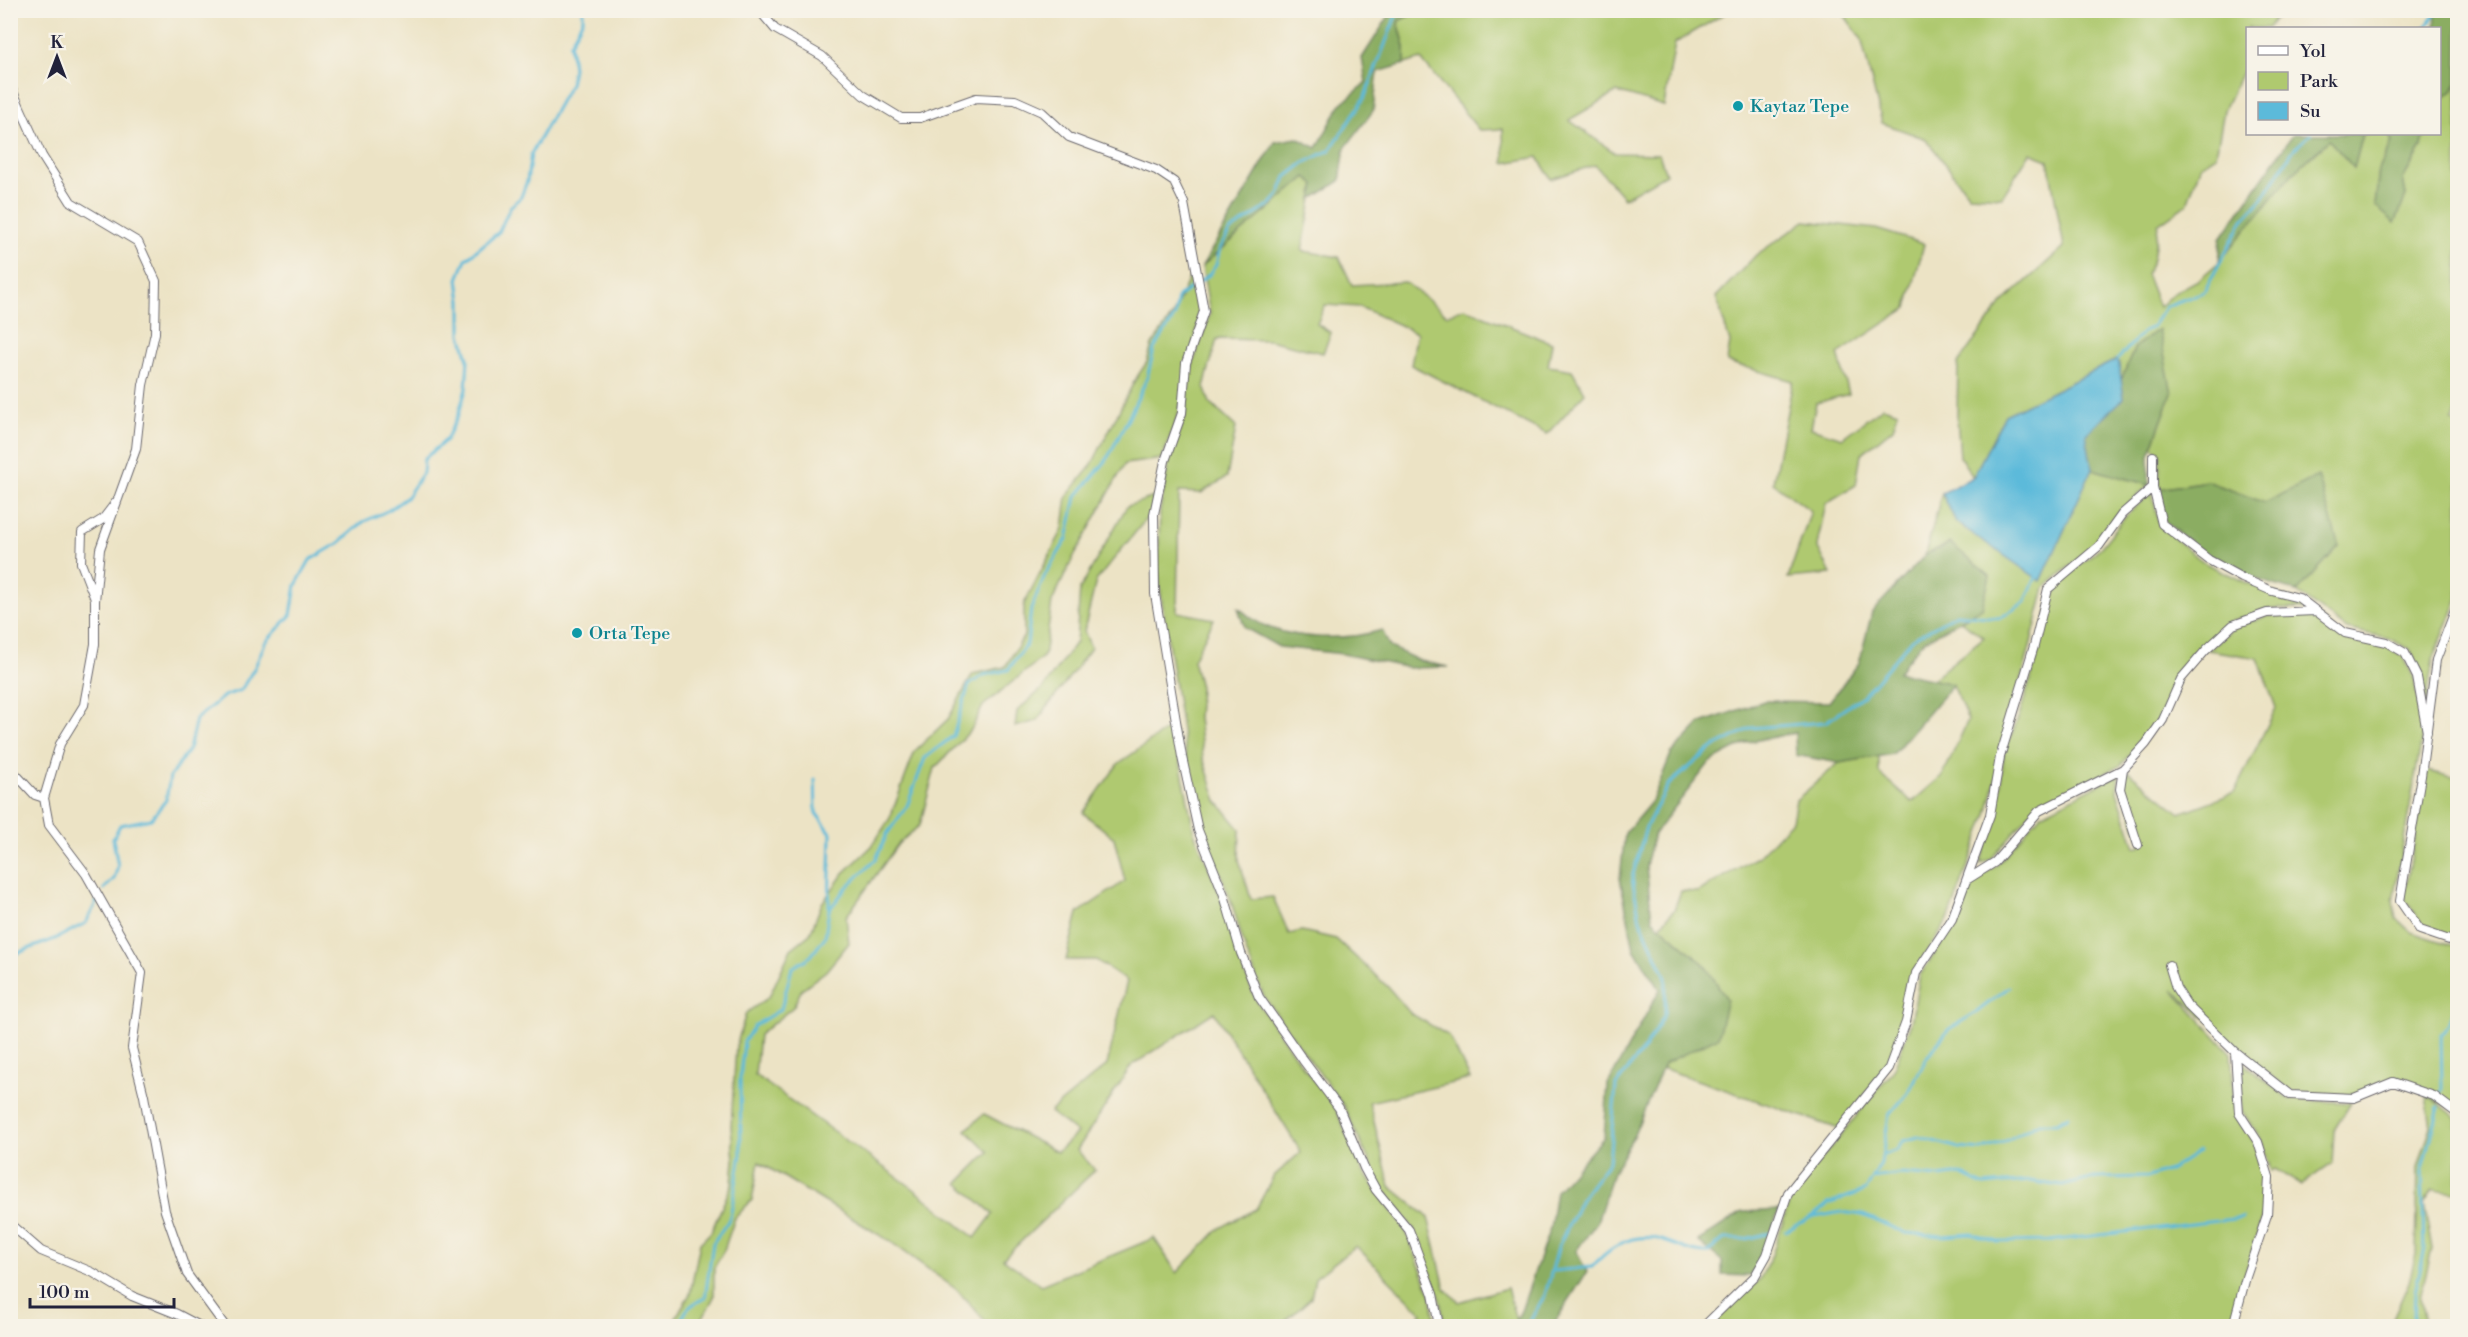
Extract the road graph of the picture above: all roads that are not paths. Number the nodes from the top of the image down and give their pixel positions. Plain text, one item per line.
1 (759, 10) edge
2 (10, 85) edge
3 (2153, 456) dead end
4 (2153, 487) junction
5 (121, 495) junction
6 (95, 601) junction
7 (2457, 603) edge
8 (2316, 611) junction
9 (2427, 732) junction
10 (10, 768) edge
11 (2122, 769) junction
12 (44, 798) junction
13 (2138, 844) dead end
14 (1968, 879) junction
15 (2457, 943) edge
16 (2169, 965) dead end
17 (2235, 1052) junction
18 (2457, 1114) edge
19 (10, 1224) edge
20 (200, 1326) edge
21 (225, 1326) edge
22 (1439, 1326) edge
23 (1704, 1326) edge
24 (2233, 1326) edge

1 - 22 street
2 - 5 street
3 - 4 street
4 - 8 street
4 - 14 street
5 - 6 street
5 - 6 street
6 - 12 street
7 - 9 street
8 - 9 street
8 - 11 street
9 - 15 street
10 - 12 street
11 - 13 street
11 - 14 street
12 - 21 street
14 - 23 street
16 - 17 street
17 - 18 street
17 - 24 street
19 - 20 street

